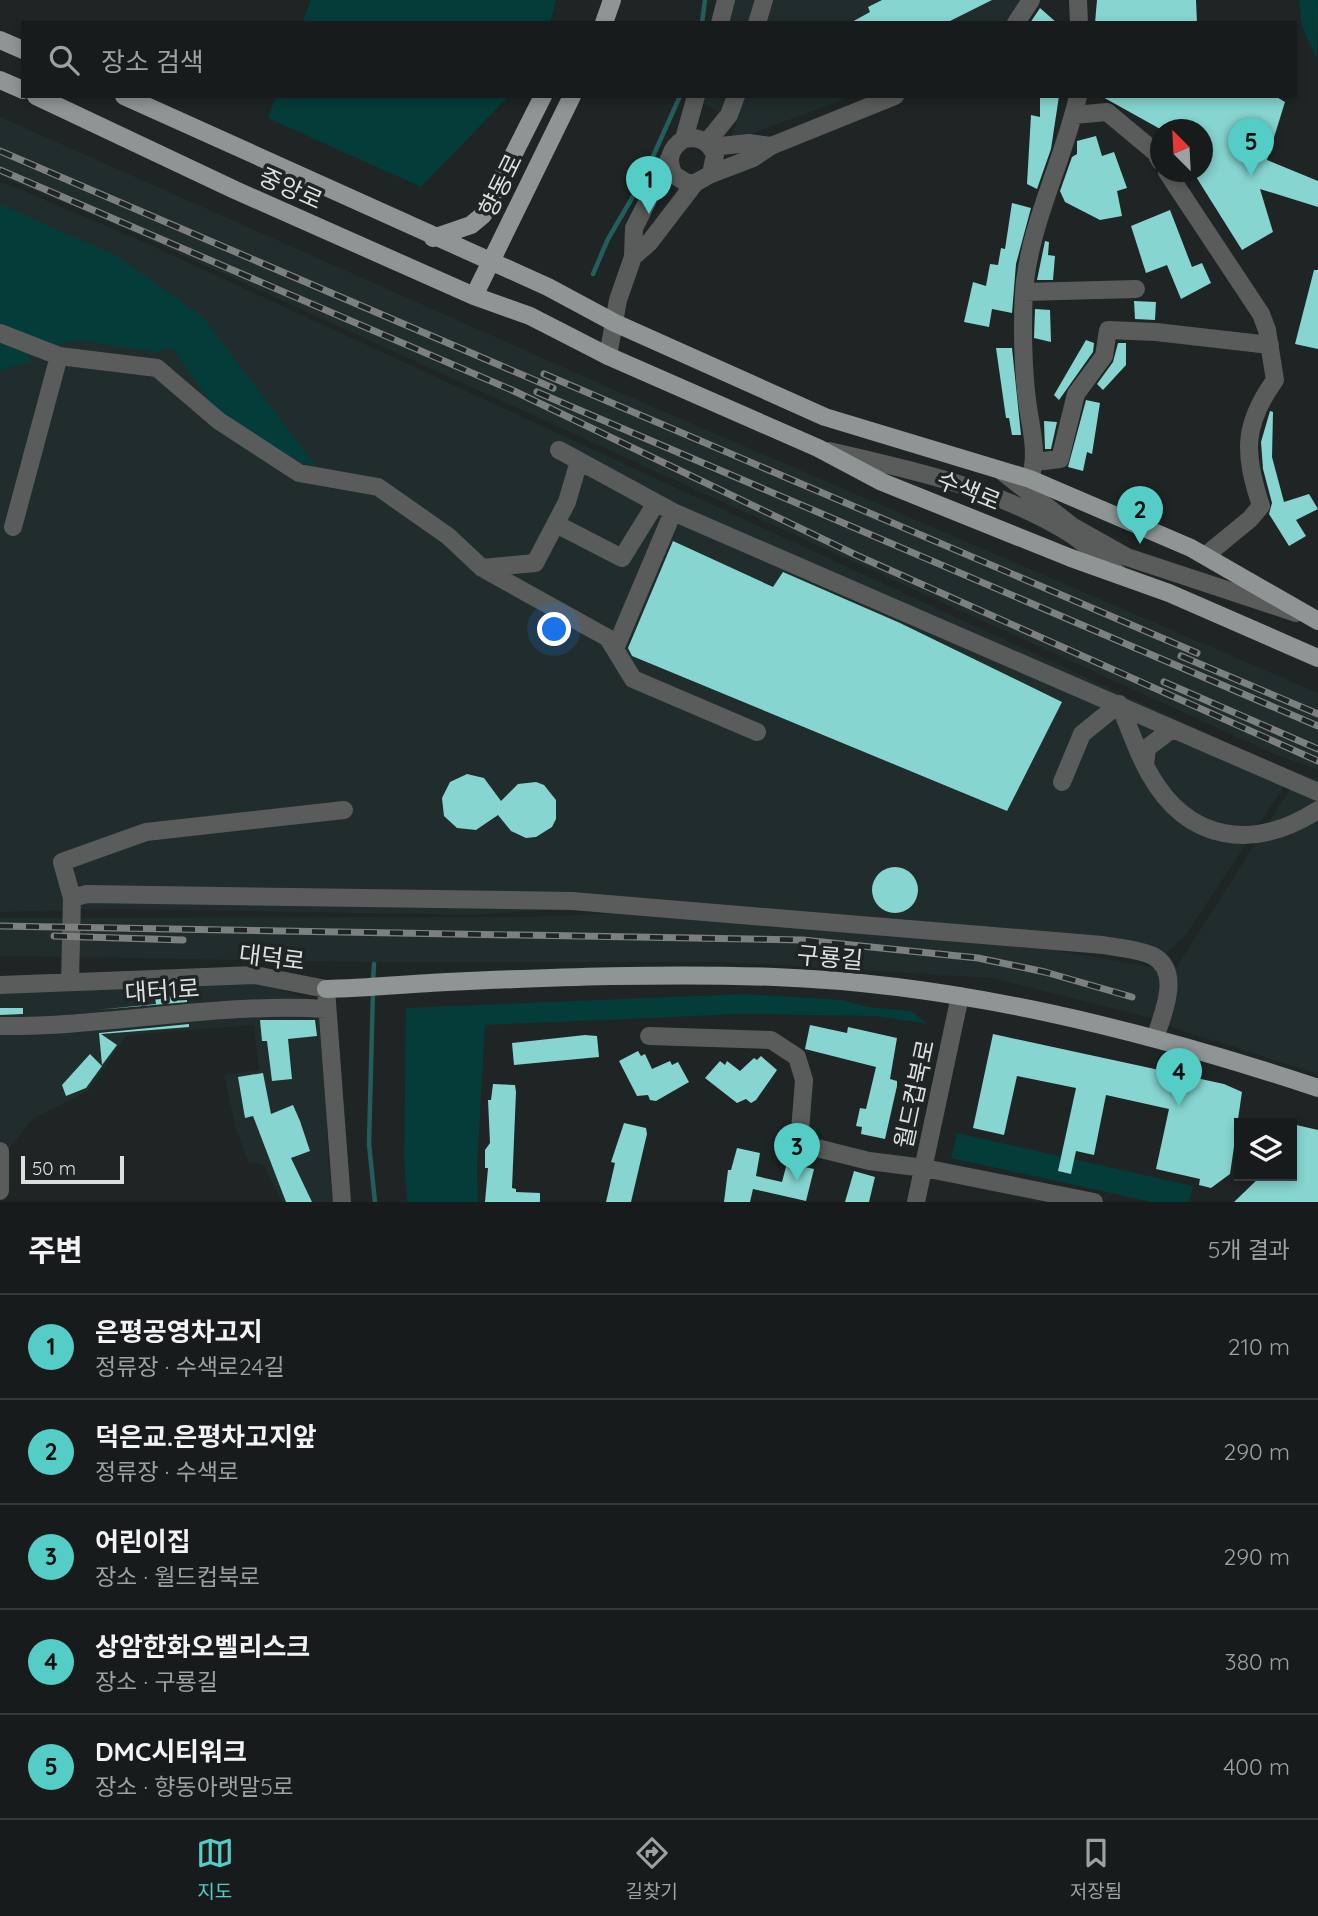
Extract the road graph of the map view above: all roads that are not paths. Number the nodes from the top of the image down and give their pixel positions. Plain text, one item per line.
1 (612, 0) edge
2 (726, 0) edge
3 (764, 0) edge
4 (1031, 0) edge
5 (1078, 0) edge
6 (605, 21) edge
7 (721, 21) edge
8 (758, 21) edge
9 (1017, 21) edge
10 (1079, 21) edge
11 (0, 40) edge
12 (21, 49) edge
13 (0, 79) edge
14 (21, 89) edge
15 (40, 98) edge
16 (128, 98) edge
17 (542, 98) edge
18 (571, 98) edge
19 (695, 98) edge
20 (735, 98) edge
21 (890, 98) edge
22 (1078, 98) edge
23 (1074, 115) junction
24 (684, 139) junction
25 (709, 145) junction
26 (771, 146) junction
27 (1150, 148) edge
28 (669, 159) junction
29 (711, 174) junction
30 (1173, 182) edge
31 (695, 183) junction
32 (433, 237) junction
33 (632, 257) junction
34 (489, 263) junction
35 (1136, 289) dead end
36 (1024, 292) junction
37 (474, 296) junction
38 (615, 323) junction
39 (0, 333) edge
40 (1270, 345) junction
41 (59, 356) junction
42 (608, 356) junction
43 (818, 448) junction
44 (559, 450) dead end
45 (579, 461) junction
46 (996, 467) junction
47 (1033, 471) junction
48 (656, 503) junction
49 (673, 512) junction
50 (555, 524) junction
51 (13, 527) dead end
52 (1205, 556) junction
53 (482, 568) junction
54 (1122, 576) junction
55 (1317, 620) edge
56 (615, 649) junction
57 (1318, 658) edge
58 (1119, 704) junction
59 (1175, 730) junction
60 (757, 732) dead end
61 (1147, 769) junction
62 (1062, 782) dead end
63 (1318, 792) edge
64 (344, 810) dead end
65 (1318, 810) edge
66 (72, 898) junction
67 (69, 982) junction
68 (0, 985) edge
69 (331, 989) junction
70 (960, 996) junction
71 (327, 1009) junction
72 (0, 1026) edge
73 (649, 1036) dead end
74 (1155, 1038) junction
75 (1318, 1088) edge
76 (0, 1151) edge
77 (923, 1168) junction
78 (0, 1191) edge
79 (342, 1202) edge
80 (916, 1202) edge
81 (1094, 1202) edge

1 - 6 main road
2 - 7 street
3 - 8 street
4 - 9 street
5 - 10 street
11 - 12 main road
13 - 14 main road
15 - 37 main road, 중앙로
16 - 32 main road, 중앙로
17 - 32 main road
18 - 34 main road, 향동로
19 - 24 street
20 - 25 street
21 - 26 street
22 - 23 street
23 - 27 street
23 - 36 street
24 - 25 street
24 - 28 street
25 - 26 street
25 - 29 street
26 - 29 street
28 - 31 street
28 - 33 street
29 - 31 street
30 - 40 street
31 - 33 street
32 - 34 main road, 중앙로
33 - 38 street
34 - 37 main road, 향동로
34 - 38 main road, 중앙로
35 - 36 street
36 - 47 street
37 - 42 main road, 중앙로
38 - 42 street
38 - 46 main road, 수색로
39 - 41 street
40 - 47 street
40 - 52 street
41 - 51 street
41 - 53 street
42 - 43 main road, 수색로
43 - 54 main road, 수색로
43 - 54 street
44 - 45 street
45 - 48 street
45 - 50 street
46 - 47 main road, 수색로
46 - 55 street
47 - 52 main road, 수색로
48 - 49 street
48 - 50 street
49 - 56 street
49 - 58 street
50 - 53 street
52 - 55 main road, 수색로
53 - 56 street
54 - 57 main road, 수색로
56 - 60 street
58 - 59 street
58 - 61 street
58 - 62 street
59 - 61 street
59 - 63 street
61 - 65 street
64 - 66 street
66 - 67 street
66 - 74 street
67 - 68 street, 대덕로
67 - 69 street, 대덕로
69 - 70 main road, 구룡길
69 - 71 street, 대덕로
70 - 74 main road, 구룡길
70 - 77 street, 월드컵북로
71 - 72 street, 대터1로
71 - 79 street, 대덕로
73 - 77 street
74 - 75 main road, 구룡길
76 - 78 street
77 - 80 street, 월드컵북로
77 - 81 street

